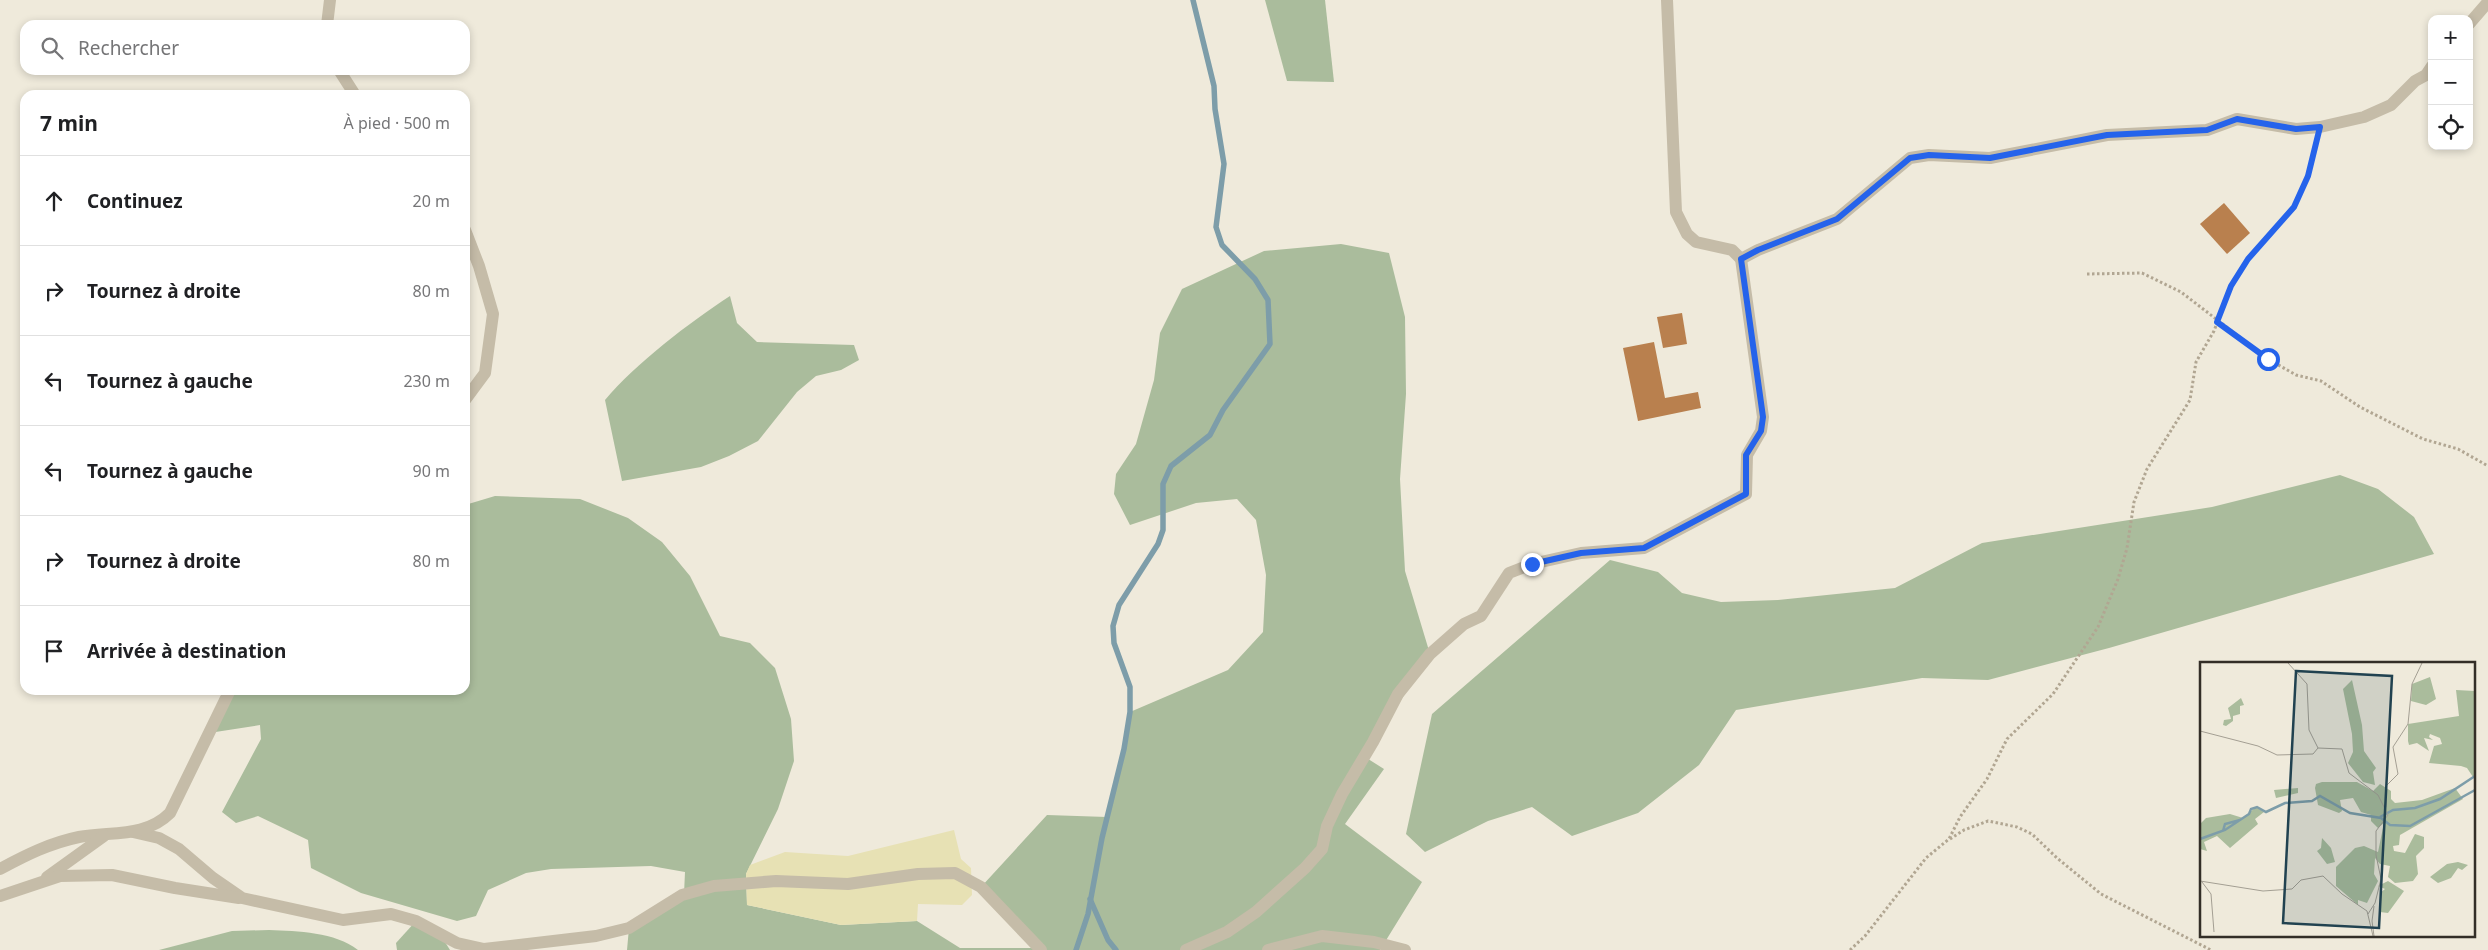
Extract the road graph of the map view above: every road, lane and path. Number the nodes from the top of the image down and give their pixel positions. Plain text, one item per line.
1 (330, 0) edge
2 (1667, 0) edge
3 (2488, 2) edge
4 (2473, 19) edge
5 (328, 20) edge
6 (2428, 72) edge
7 (342, 75) edge
8 (352, 90) edge
9 (2320, 127) junction
10 (470, 243) edge
11 (1741, 259) junction
12 (2087, 274) dead end
13 (2217, 322) junction
14 (470, 393) edge
15 (2488, 466) edge
16 (228, 695) edge
17 (133, 832) junction
18 (106, 834) junction
19 (1949, 839) junction
20 (0, 869) edge
21 (37, 884) junction
22 (0, 896) edge
23 (242, 898) junction
24 (1041, 950) edge
25 (1186, 950) edge
26 (1268, 950) edge
27 (1405, 950) edge
28 (1850, 950) edge
29 (2211, 950) edge

1 - 5 street
2 - 11 street
3 - 4 street
6 - 9 street
7 - 8 street
9 - 11 street
9 - 13 path
10 - 14 street
11 - 25 street
12 - 13 path
13 - 15 path
13 - 19 path
16 - 17 street
17 - 18 street
17 - 23 street
18 - 20 street
18 - 21 street
19 - 28 path
19 - 29 path
21 - 22 street
21 - 23 street
23 - 24 street
26 - 27 street

